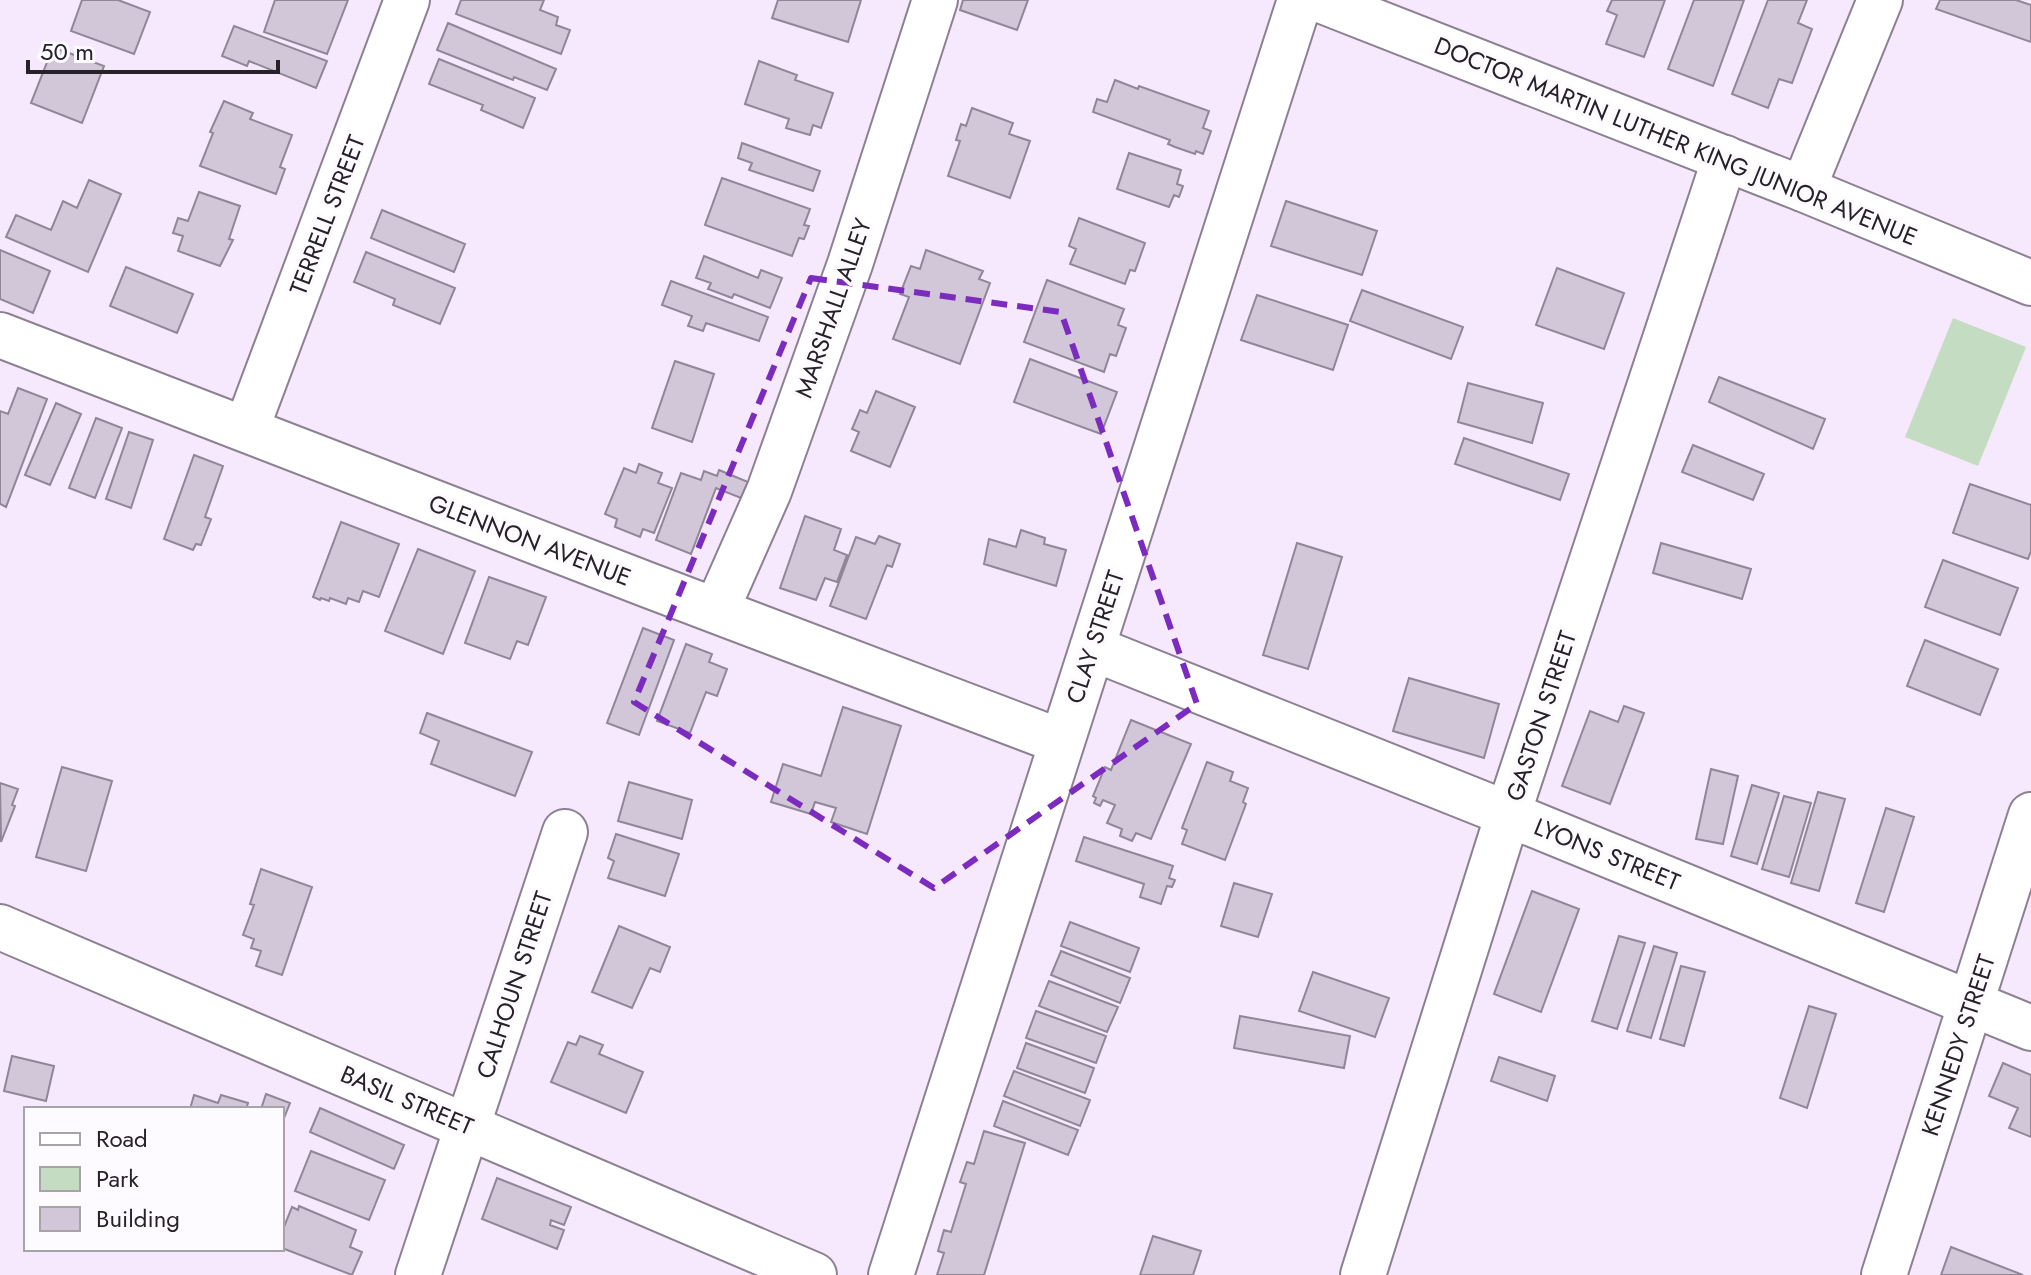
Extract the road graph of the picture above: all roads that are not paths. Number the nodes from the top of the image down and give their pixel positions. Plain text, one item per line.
1 (407, 0) edge
2 (935, 0) edge
3 (1300, 0) edge
4 (1320, 0) edge
5 (1880, 0) edge
6 (1725, 158) junction
7 (1803, 189) junction
8 (2031, 283) edge
9 (0, 335) edge
10 (246, 430) junction
11 (716, 611) junction
12 (1092, 648) junction
13 (1062, 742) junction
14 (1508, 814) junction
15 (2030, 823) edge
16 (565, 832) dead end
17 (0, 927) edge
18 (1972, 1004) junction
19 (2031, 1028) edge
20 (468, 1126) junction
21 (418, 1275) edge
22 (814, 1275) edge
23 (891, 1275) edge
24 (1363, 1275) edge
25 (1884, 1275) edge

1 - 10 street, TERRELL STREET
2 - 11 street, MARSHALL ALLEY
3 - 12 street, CLAY STREET
4 - 6 street, DOCTOR MARTIN LUTHER KING JUNIOR AVENUE
5 - 7 street
6 - 7 street, DOCTOR MARTIN LUTHER KING JUNIOR AVENUE
6 - 14 street, GASTON STREET
7 - 8 street, DOCTOR MARTIN LUTHER KING JUNIOR AVENUE
9 - 10 street, GLENNON AVENUE
10 - 11 street, GLENNON AVENUE
11 - 13 street, GLENNON AVENUE
12 - 13 street, CLAY STREET
12 - 14 street, LYONS STREET
13 - 23 street, CLAY STREET
14 - 18 street, LYONS STREET
14 - 24 street, GASTON STREET
15 - 18 street, KENNEDY STREET
16 - 20 street, CALHOUN STREET
17 - 20 street, BASIL STREET
18 - 19 street, LYONS STREET
18 - 25 street, KENNEDY STREET
20 - 21 street, CALHOUN STREET
20 - 22 street, BASIL STREET

